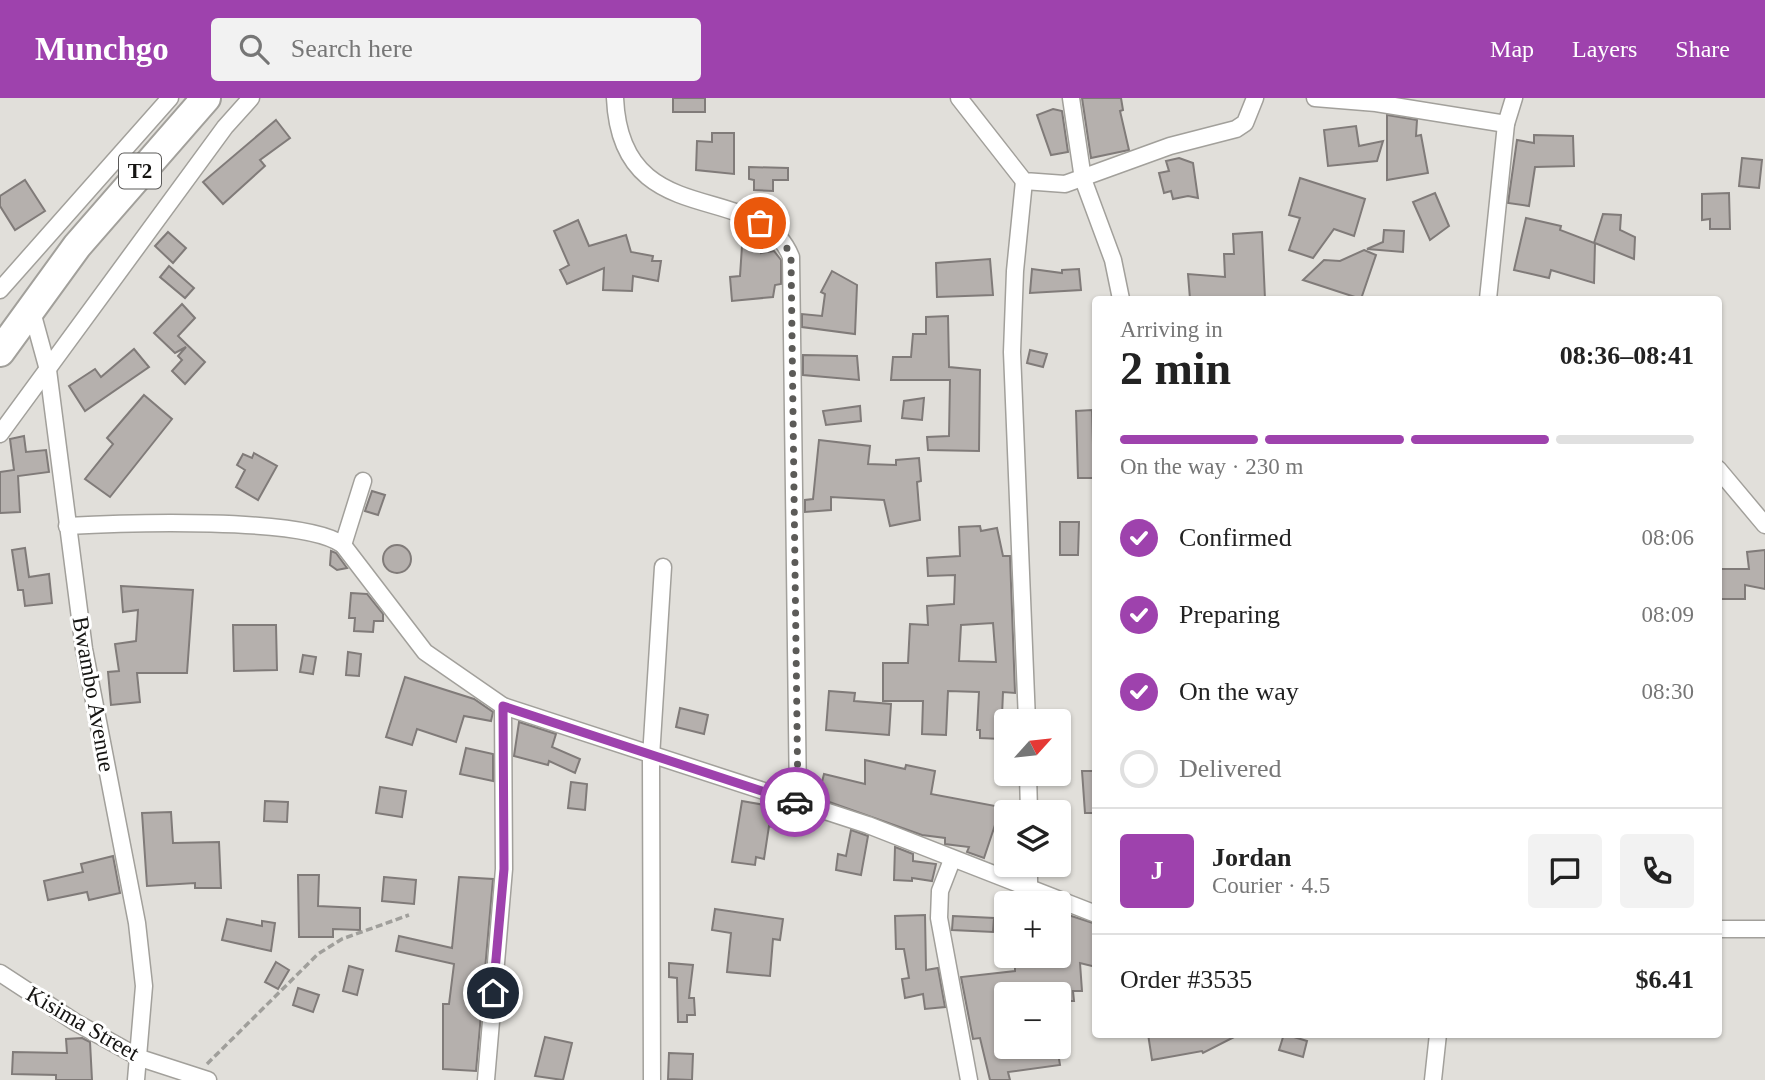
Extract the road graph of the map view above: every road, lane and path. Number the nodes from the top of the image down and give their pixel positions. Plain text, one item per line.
1 (170, 98) edge
2 (206, 98) edge
3 (251, 98) edge
4 (615, 98) edge
5 (959, 98) edge
6 (1071, 98) edge
7 (1255, 98) edge
8 (1315, 98) edge
9 (1514, 98) edge
10 (1377, 101) edge
11 (1506, 124) junction
12 (1083, 179) junction
13 (1024, 181) junction
14 (0, 290) edge
15 (1120, 296) edge
16 (1488, 296) edge
17 (31, 309) junction
18 (0, 352) edge
19 (48, 370) junction
20 (0, 434) edge
21 (1722, 474) edge
22 (363, 481) dead end
23 (1765, 525) edge
24 (68, 526) junction
25 (343, 545) junction
26 (663, 567) dead end
27 (503, 706) junction
28 (1027, 709) edge
29 (651, 757) junction
30 (798, 802) junction
31 (952, 860) junction
32 (1029, 877) edge
33 (1029, 887) junction
34 (1092, 912) edge
35 (409, 915) dead end
36 (1722, 929) edge
37 (1765, 929) edge
38 (0, 973) edge
39 (1438, 1038) edge
40 (140, 1058) junction
41 (202, 1078) edge
42 (136, 1080) edge
43 (486, 1080) edge
44 (652, 1080) edge
45 (969, 1080) edge
46 (1433, 1080) edge

1 - 14 street
2 - 17 highway, T2
3 - 19 street
4 - 30 street
5 - 13 street
6 - 12 street
7 - 12 street
8 - 10 street
9 - 11 street
10 - 11 street
11 - 16 street
12 - 13 street
12 - 15 street
13 - 28 street
17 - 18 highway, T2
17 - 19 street, Bwambo Avenue
19 - 20 street
19 - 24 street, Bwambo Avenue
21 - 23 street
22 - 25 street
24 - 25 street
24 - 40 street, Bwambo Avenue
25 - 27 street
26 - 29 street
27 - 29 street
27 - 43 street
29 - 30 street
29 - 44 street
30 - 31 street
31 - 33 street
31 - 45 street
32 - 33 street
33 - 34 street
35 - 41 path
36 - 37 street
38 - 40 street, Kisima Street
39 - 46 street
40 - 41 street, Kisima Street
40 - 42 street, Bwambo Avenue

